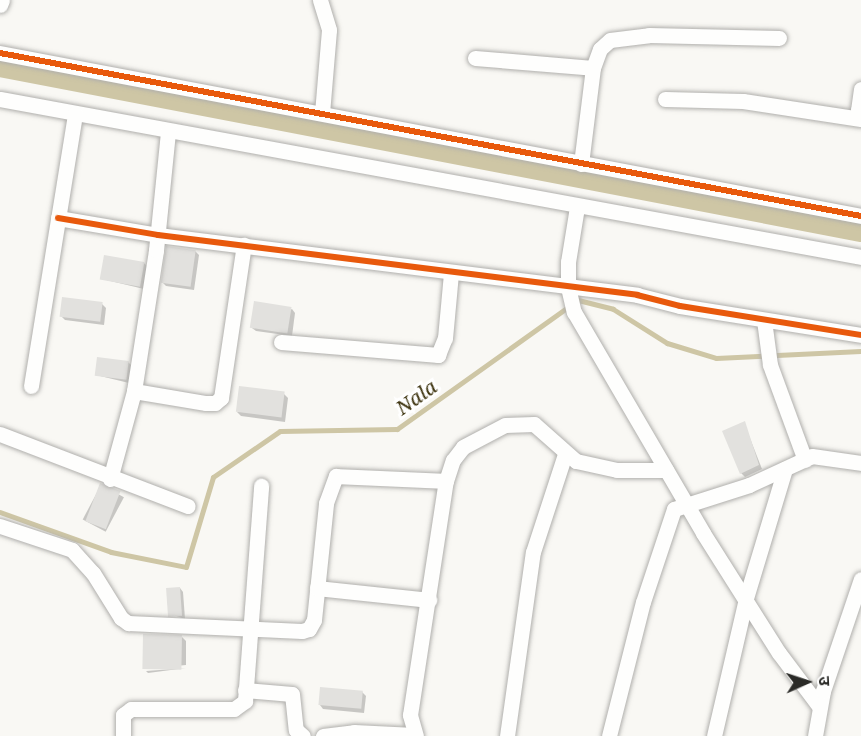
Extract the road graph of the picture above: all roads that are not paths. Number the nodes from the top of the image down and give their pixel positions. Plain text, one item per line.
1 (2, 0) edge
2 (320, 0) edge
3 (0, 5) edge
4 (779, 38) dead end
5 (0, 53) edge
6 (475, 58) dead end
7 (593, 68) junction
8 (861, 89) edge
9 (0, 99) edge
10 (665, 99) dead end
11 (322, 113) junction
12 (75, 114) junction
13 (861, 119) edge
14 (168, 132) junction
15 (581, 164) junction
16 (577, 207) junction
17 (861, 216) edge
18 (58, 218) junction
19 (158, 235) junction
20 (244, 245) junction
21 (861, 257) edge
22 (451, 273) junction
23 (568, 292) junction
24 (764, 320) junction
25 (861, 335) edge
26 (281, 342) dead end
27 (31, 386) dead end
28 (134, 391) junction
29 (0, 434) edge
30 (565, 454) junction
31 (805, 460) junction
32 (861, 463) edge
33 (785, 469) junction
34 (666, 470) junction
35 (110, 479) junction
36 (447, 482) junction
37 (261, 486) dead end
38 (687, 502) junction
39 (188, 506) dead end
40 (0, 526) edge
41 (861, 579) edge
42 (317, 588) junction
43 (747, 598) junction
44 (429, 600) junction
45 (250, 630) junction
46 (245, 690) junction
47 (819, 706) junction
48 (415, 735) edge
49 (123, 736) edge
50 (303, 736) edge
51 (323, 736) edge
52 (507, 736) edge
53 (609, 736) edge
54 (714, 736) edge
55 (815, 736) edge

1 - 3 street
2 - 11 street
4 - 7 street
5 - 11 street
6 - 7 street
7 - 15 street
8 - 13 street
9 - 12 street
10 - 13 street
11 - 15 street
12 - 14 street
12 - 18 street
14 - 16 street
14 - 19 street
15 - 17 street
16 - 21 street
16 - 23 street
18 - 19 street
18 - 27 street
19 - 20 street
19 - 28 street
20 - 22 street
20 - 28 street
22 - 23 street
22 - 26 street
23 - 24 street
23 - 34 street
24 - 25 street
24 - 31 street
28 - 35 street
29 - 35 street
30 - 34 street
30 - 36 street
30 - 52 street
31 - 32 street
31 - 33 street
33 - 38 street
33 - 43 street
34 - 38 street
35 - 39 street
36 - 42 street
36 - 44 street
37 - 45 street
38 - 43 street
38 - 53 street
40 - 45 street
41 - 47 street
42 - 44 street
42 - 45 street
43 - 47 street
43 - 54 street
44 - 48 street
45 - 46 street
46 - 49 street
46 - 50 street
47 - 55 street
48 - 51 street

